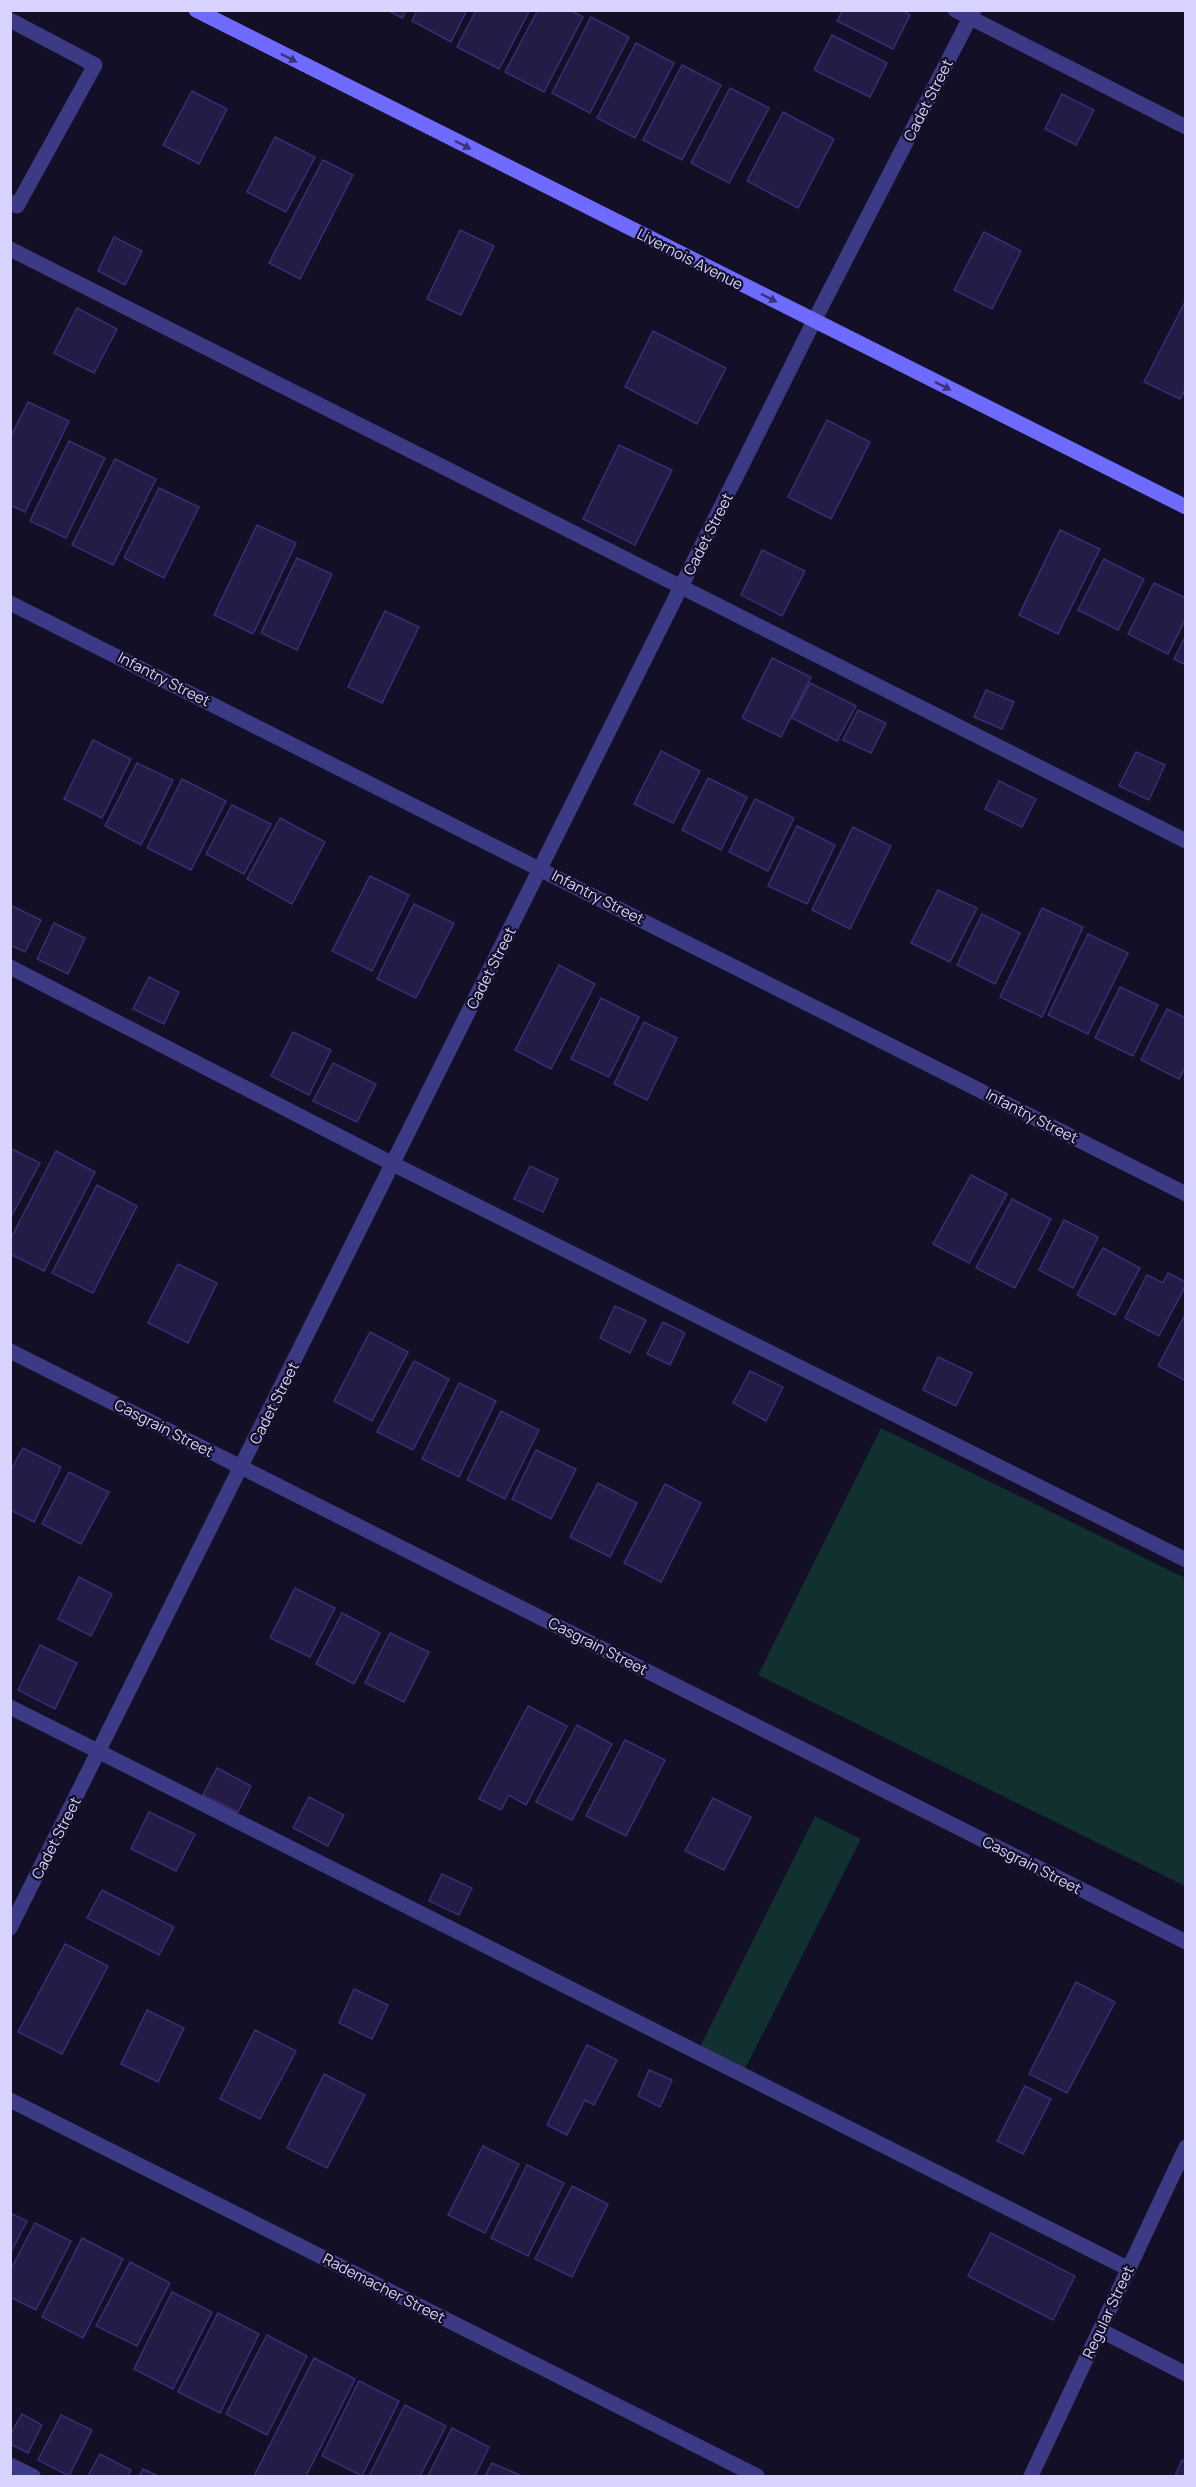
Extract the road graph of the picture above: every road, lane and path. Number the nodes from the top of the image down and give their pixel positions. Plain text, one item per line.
1 (196, 10) edge
2 (955, 10) edge
3 (973, 14) edge
4 (10, 20) edge
5 (1185, 127) edge
6 (10, 202) edge
7 (10, 249) edge
8 (814, 321) junction
9 (1185, 507) edge
10 (681, 588) junction
11 (10, 603) edge
12 (1185, 842) edge
13 (541, 869) junction
14 (10, 967) edge
15 (393, 1164) junction
16 (1185, 1194) edge
17 (10, 1351) edge
18 (242, 1467) junction
19 (1185, 1560) edge
20 (10, 1707) edge
21 (99, 1751) junction
22 (10, 1928) edge
23 (1185, 1942) edge
24 (10, 2100) edge
25 (1185, 2147) edge
26 (1129, 2269) junction
27 (1100, 2331) junction
28 (1185, 2374) edge
29 (10, 2465) edge
30 (33, 2476) edge
31 (757, 2476) edge
32 (1031, 2476) edge

1 -> 8 main road, Livernois Avenue
2 - 3 street
3 - 5 street
3 - 8 street, Cadet Street
4 - 6 street
7 - 10 street
8 -> 9 main road, Livernois Avenue
8 - 10 street, Cadet Street
10 - 12 street
10 - 13 street, Cadet Street
11 - 13 street, Infantry Street
13 - 15 street, Cadet Street
13 - 16 street, Infantry Street
14 - 15 street
15 - 18 street, Cadet Street
15 - 19 street
17 - 18 street, Casgrain Street
18 - 21 street, Cadet Street
18 - 23 street, Casgrain Street
20 - 21 street
21 - 22 street, Cadet Street
21 - 26 street
24 - 31 street, Rademacher Street
25 - 26 street, Regular Street
26 - 27 street, Regular Street
27 - 28 street
27 - 32 street, Regular Street
29 - 30 street

